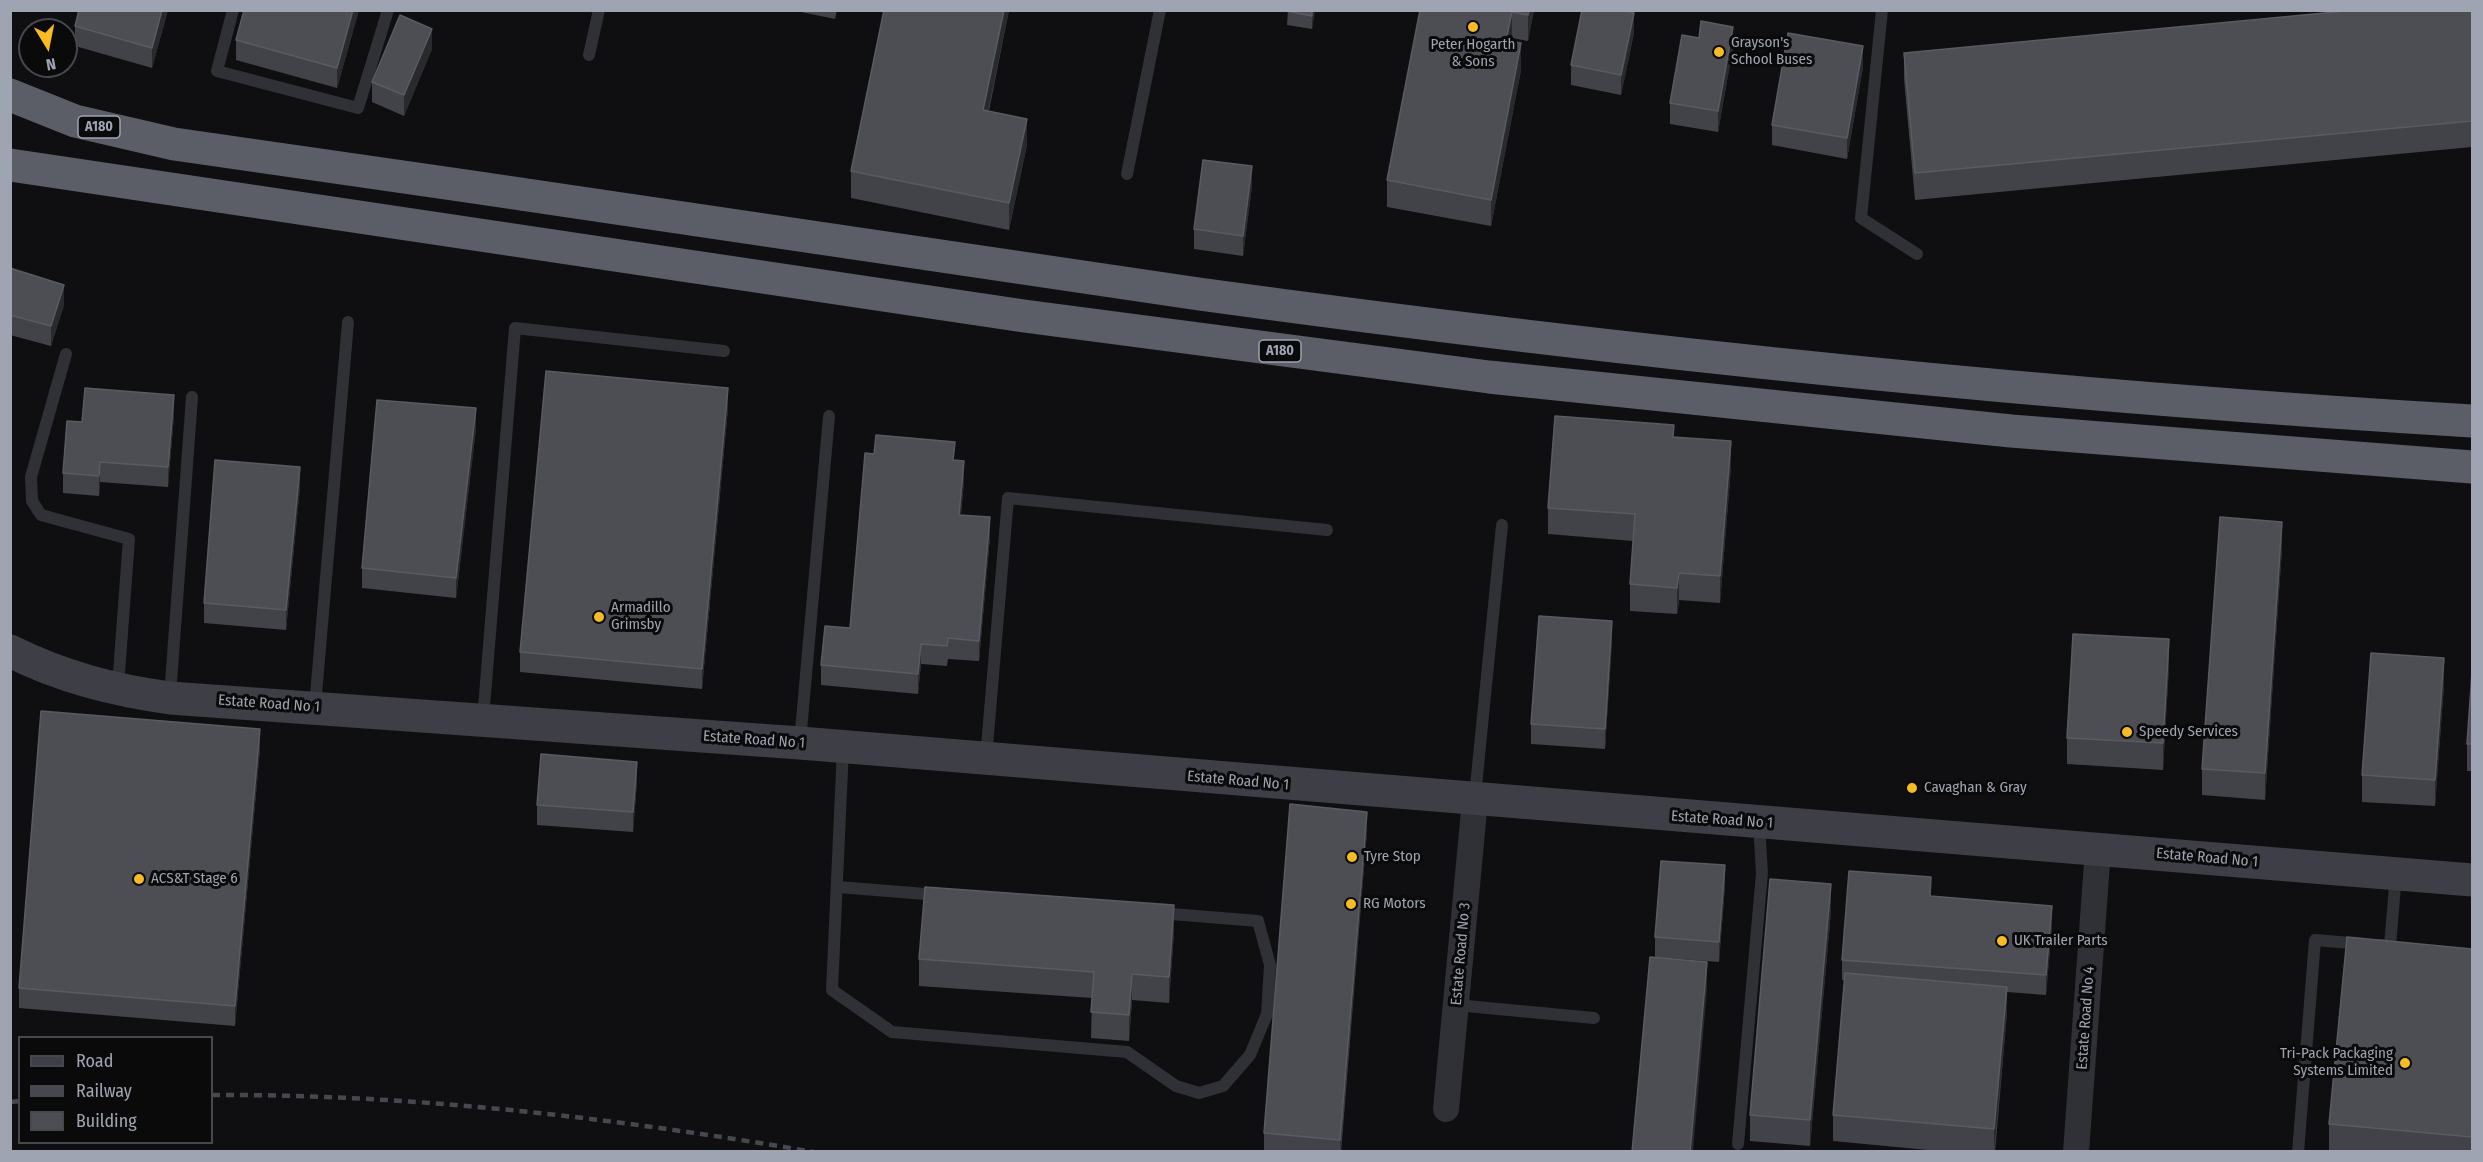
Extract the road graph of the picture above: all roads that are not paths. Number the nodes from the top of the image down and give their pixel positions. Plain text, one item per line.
1 (233, 10) edge
2 (388, 10) edge
3 (599, 10) edge
4 (1160, 10) edge
5 (1882, 10) edge
6 (589, 55) dead end
7 (10, 95) edge
8 (10, 165) edge
9 (1127, 174) dead end
10 (1917, 254) dead end
11 (348, 322) dead end
12 (724, 351) dead end
13 (66, 354) dead end
14 (192, 397) dead end
15 (829, 416) dead end
16 (2472, 421) edge
17 (2472, 467) edge
18 (1502, 525) dead end
19 (1327, 530) dead end
20 (11, 652) edge
21 (118, 690) junction
22 (170, 698) junction
23 (315, 708) junction
24 (483, 720) junction
25 (800, 743) junction
26 (843, 747) junction
27 (986, 760) junction
28 (1475, 800) junction
29 (1759, 822) junction
30 (2098, 849) junction
31 (2396, 873) junction
32 (2472, 880) edge
33 (838, 887) junction
34 (955, 896) edge
35 (1141, 912) edge
36 (1456, 1005) junction
37 (1594, 1018) dead end
38 (1446, 1109) dead end
39 (1738, 1144) dead end
40 (2076, 1152) edge
41 (2298, 1152) edge

1 - 2 lane
3 - 6 lane
4 - 9 lane
5 - 10 lane
7 - 16 highway, A180
8 - 17 highway, A180
11 - 23 lane
12 - 24 lane
13 - 21 lane
14 - 22 lane
15 - 25 lane
18 - 28 lane
19 - 27 lane
20 - 21 street, Estate Road No 1
21 - 22 street, Estate Road No 1
22 - 23 street, Estate Road No 1
23 - 24 street, Estate Road No 1
24 - 25 street, Estate Road No 1
25 - 26 street, Estate Road No 1
26 - 27 street, Estate Road No 1
26 - 33 lane
27 - 28 street, Estate Road No 1
28 - 29 street, Estate Road No 1
28 - 36 street, Estate Road No 3
29 - 30 street, Estate Road No 1
29 - 39 lane
30 - 31 street, Estate Road No 1
30 - 40 street, Estate Road No 4
31 - 32 street, Estate Road No 1
31 - 41 lane
33 - 34 lane
33 - 35 lane
36 - 37 lane
36 - 38 street, Estate Road No 3

